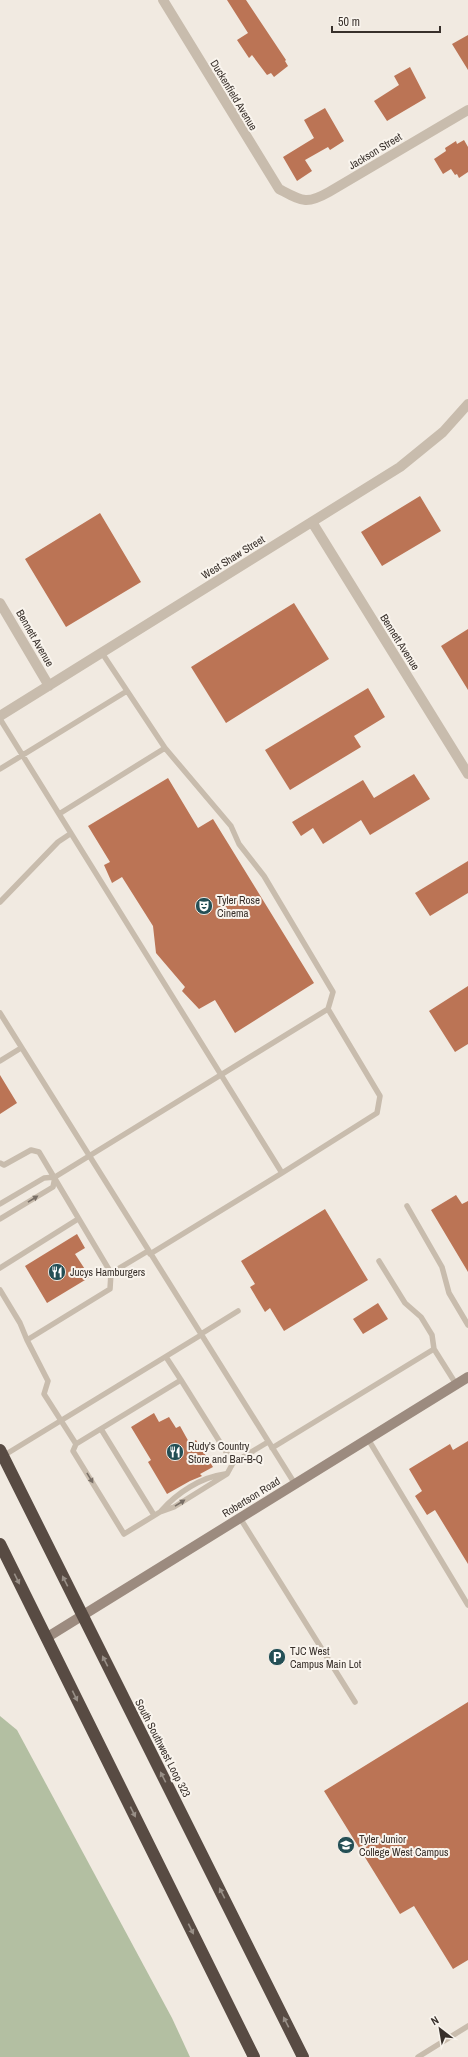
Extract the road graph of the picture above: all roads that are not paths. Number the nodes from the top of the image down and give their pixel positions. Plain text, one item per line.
1 (163, 0) edge
2 (468, 110) edge
3 (292, 195) joint
4 (468, 404) edge
5 (312, 522) junction
6 (0, 603) edge
7 (102, 653) junction
8 (49, 686) junction
9 (127, 691) junction
10 (0, 716) edge
11 (0, 719) edge
12 (165, 748) junction
13 (22, 755) junction
14 (0, 769) edge
15 (468, 774) edge
16 (58, 814) junction
17 (70, 834) junction
18 (0, 902) edge
19 (328, 1009) junction
20 (0, 1013) edge
21 (21, 1048) junction
22 (0, 1061) edge
23 (220, 1074) junction
24 (89, 1156) junction
25 (0, 1163) edge
26 (282, 1172) junction
27 (55, 1177) junction
28 (0, 1204) edge
29 (406, 1206) dead end
30 (78, 1219) junction
31 (0, 1220) edge
32 (149, 1252) junction
33 (379, 1261) dead end
34 (0, 1268) edge
35 (111, 1273) junction
36 (0, 1290) edge
37 (238, 1311) dead end
38 (468, 1325) edge
39 (201, 1335) junction
40 (27, 1340) junction
41 (434, 1349) junction
42 (166, 1357) junction
43 (181, 1380) junction
44 (464, 1382) edge
45 (61, 1421) junction
46 (101, 1429) junction
47 (368, 1439) junction
48 (268, 1442) junction
49 (76, 1444) junction
50 (272, 1448) junction
51 (1, 1453) edge
52 (233, 1463) junction
53 (295, 1484) junction
54 (157, 1514) junction
55 (240, 1518) junction
56 (0, 1544) edge
57 (468, 1605) edge
58 (83, 1616) junction
59 (46, 1638) junction
60 (355, 1702) dead end
61 (468, 2026) edge
62 (254, 2057) edge
63 (303, 2057) edge
64 (418, 2057) edge

1 - 3 street, Duckenfield Avenue
2 - 3 street, Jackson Street
4 - 5 street, West Shaw Street
5 - 7 street, West Shaw Street
5 - 15 street, Bennett Avenue
6 - 8 street, Bennett Avenue
7 - 8 street, West Shaw Street
7 - 9 lane
8 - 10 street, West Shaw Street
9 - 12 lane
9 - 13 lane
11 - 13 lane
12 - 16 lane
12 - 19 lane
13 - 14 lane
13 - 16 lane
16 - 17 lane
17 - 18 lane
17 - 23 lane
19 - 23 lane
19 - 26 lane
20 - 21 lane
21 - 22 lane
21 - 24 lane
23 - 24 lane
23 - 26 lane
24 - 27 lane
24 - 32 lane
25 - 27 lane
26 - 32 lane
27 - 28 lane
27 - 30 lane
31 -> 27 lane
29 - 38 lane
30 - 34 lane
30 - 35 lane
32 - 35 lane
32 - 39 lane
33 - 41 lane
35 - 40 lane
36 - 40 lane
37 - 39 lane
39 - 42 lane
39 - 48 lane
40 - 45 lane
41 - 44 lane
41 - 50 lane
42 - 43 lane
42 - 45 lane
43 - 46 lane
43 - 52 lane
44 - 47 street, Robertson Road
45 - 49 lane
45 - 51 lane
46 - 49 lane
46 - 54 lane
47 - 53 street, Robertson Road
47 - 57 lane
48 - 50 lane
48 - 52 lane
49 -> 54 lane
50 - 53 lane
58 -> 51 highway, South Southwest Loop 323
54 -> 52 lane
53 - 55 street, Robertson Road
55 - 58 street, Robertson Road
55 - 60 lane
56 -> 59 highway
58 - 59 street, Robertson Road
63 -> 58 highway, South Southwest Loop 323
59 -> 62 highway
61 - 64 lane

